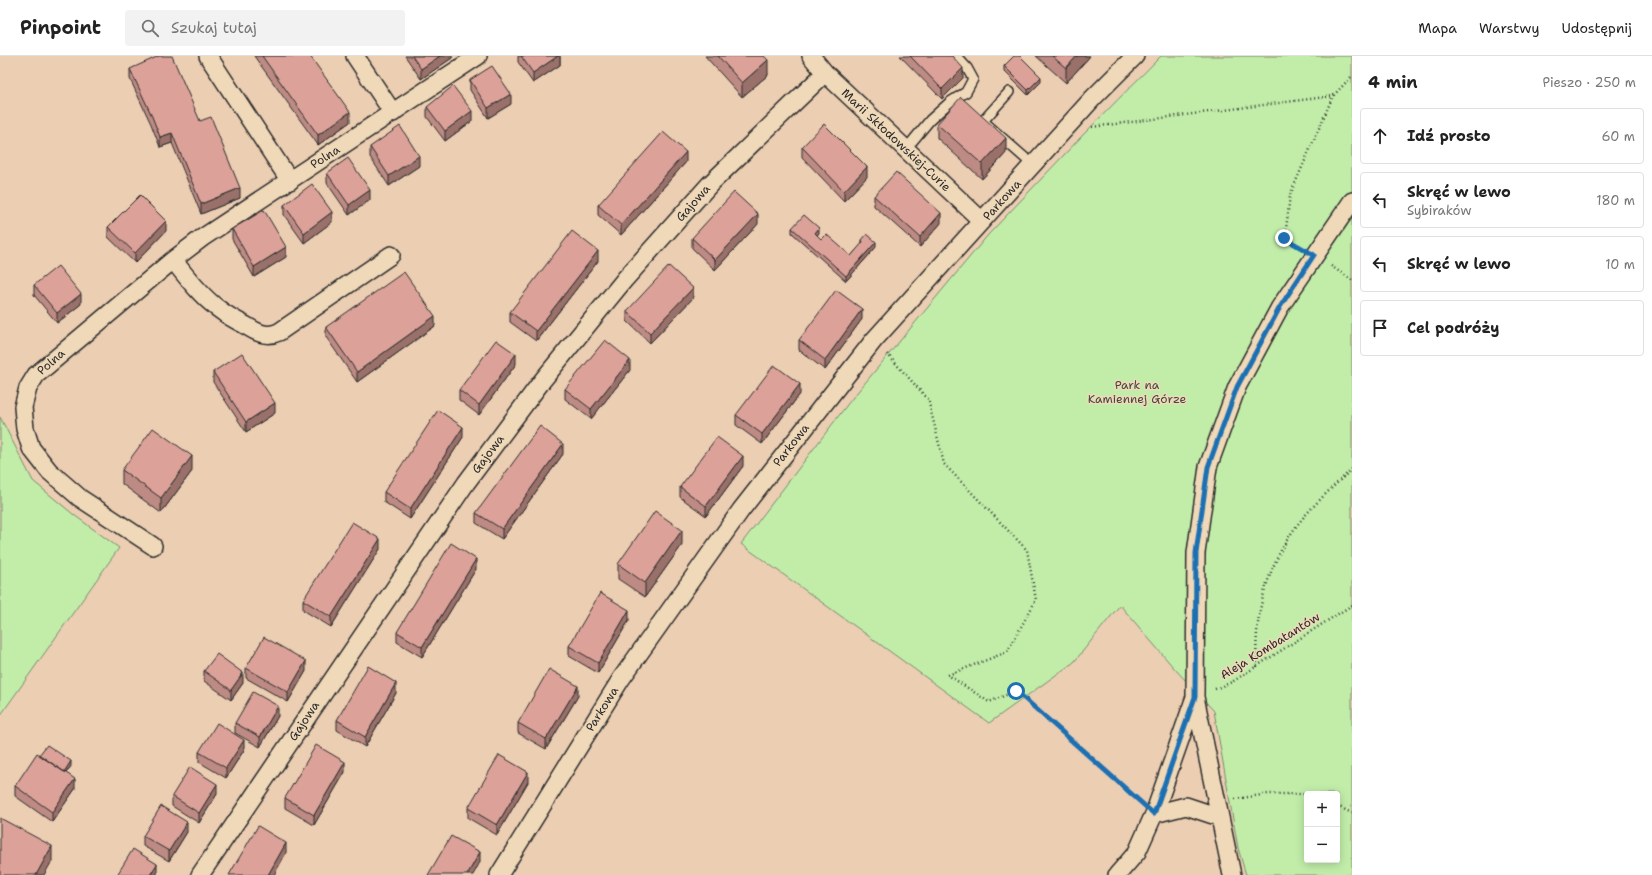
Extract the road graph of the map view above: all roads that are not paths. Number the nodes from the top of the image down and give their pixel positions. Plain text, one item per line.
1 (208, 56) edge
2 (354, 56) edge
3 (478, 56) edge
4 (811, 56) edge
5 (956, 56) edge
6 (1135, 56) edge
7 (825, 73) junction
8 (1009, 92) dead end
9 (393, 114) junction
10 (906, 149) junction
11 (1033, 165) junction
12 (290, 181) junction
13 (1352, 201) edge
14 (982, 221) junction
15 (391, 254) dead end
16 (173, 260) junction
17 (153, 546) dead end
18 (1195, 697) junction
19 (1218, 809) junction
20 (1154, 814) junction
21 (200, 875) edge
22 (499, 875) edge
23 (1117, 875) edge
24 (1232, 875) edge

1 - 12 street
2 - 9 street
3 - 9 street, Polna
4 - 7 street, Marii Skłodowskiej-Curie
5 - 10 lane
6 - 11 street, Parkowa
7 - 10 street, Marii Skłodowskiej-Curie
7 - 21 street, Gajowa
8 - 11 lane
9 - 12 street, Polna
10 - 14 street, Marii Skłodowskiej-Curie
11 - 14 street, Parkowa
12 - 16 street, Polna
13 - 18 street
14 - 22 street, Parkowa
15 - 16 street
16 - 17 street, Polna
18 - 19 street
18 - 20 street
19 - 20 street
19 - 24 street
20 - 23 street

